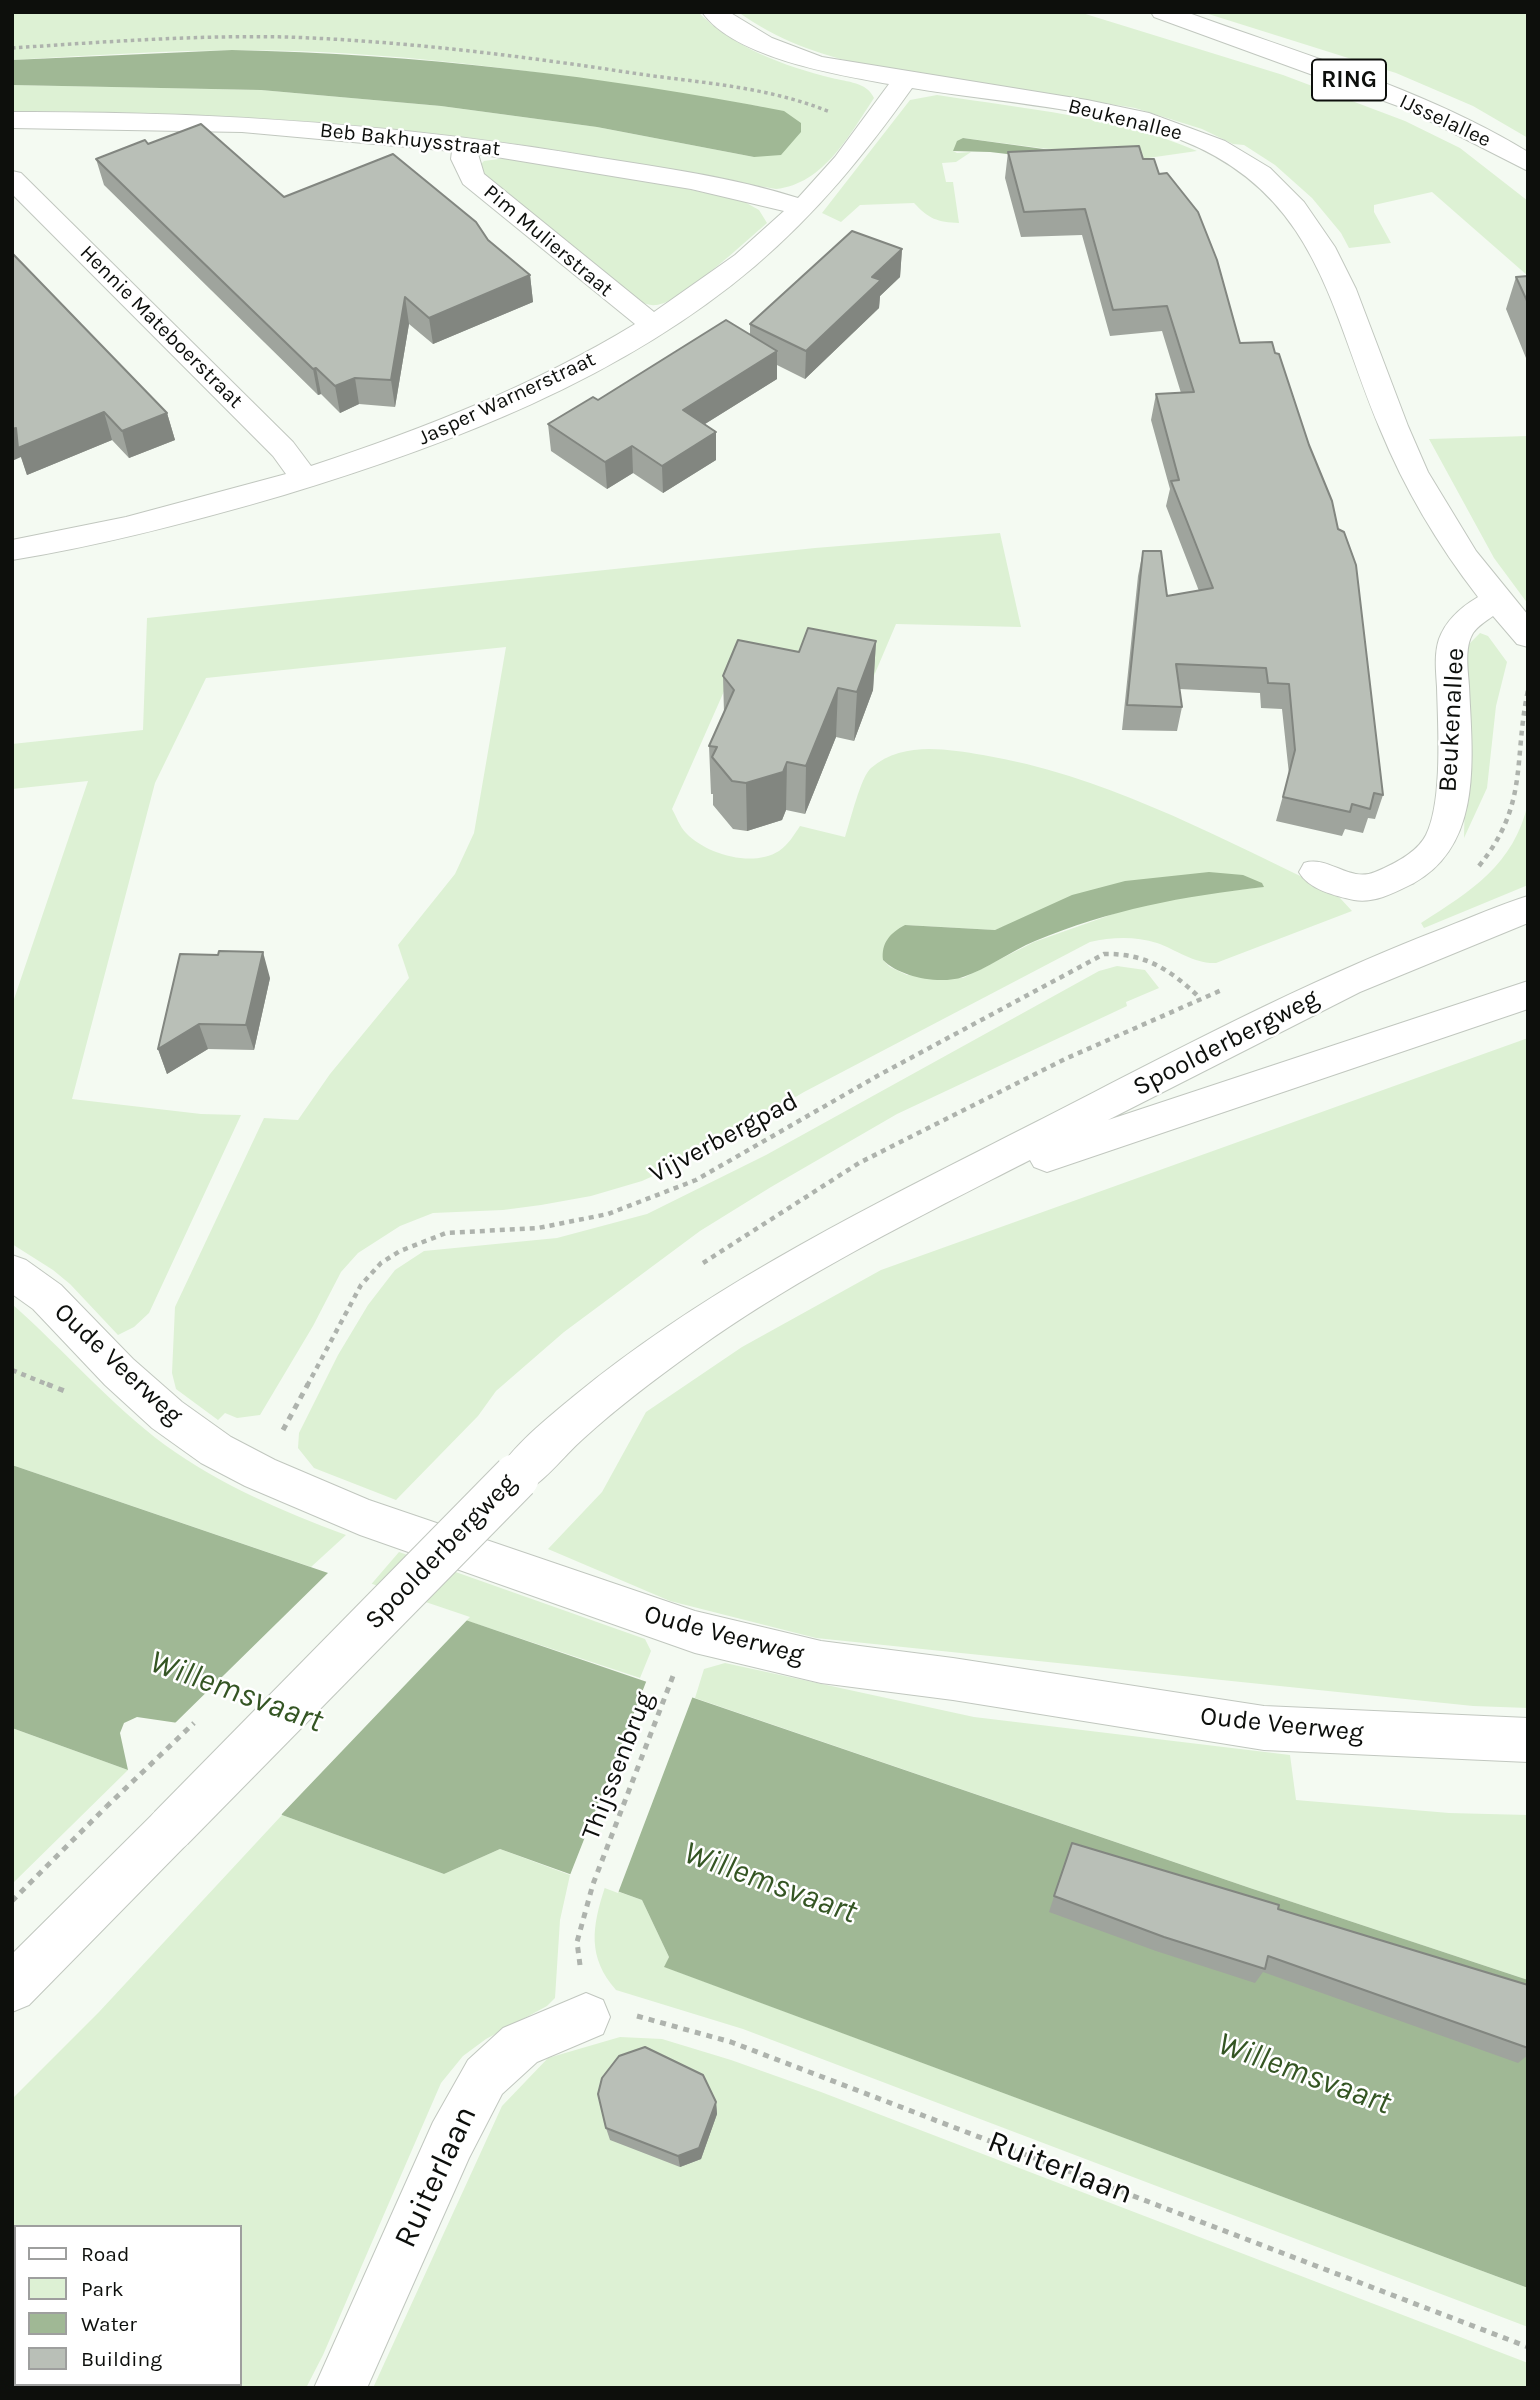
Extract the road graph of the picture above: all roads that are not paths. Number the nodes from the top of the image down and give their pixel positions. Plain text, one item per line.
1 (714, 12) edge
2 (1163, 12) edge
3 (905, 80) junction
4 (12, 120) edge
5 (466, 145) junction
6 (1528, 163) edge
7 (12, 179) edge
8 (803, 208) junction
9 (653, 324) junction
10 (305, 479) junction
11 (12, 550) edge
12 (1497, 601) junction
13 (1528, 636) edge
14 (1316, 872) dead end
15 (1528, 909) edge
16 (1528, 995) edge
17 (932, 1194) junction
18 (12, 1272) edge
19 (1528, 1740) edge
20 (12, 1988) edge
21 (586, 2017) road end
22 (340, 2388) edge

1 - 3 street, Beukenallee
2 - 6 street, IJsselallee / RING
3 - 8 street, Jasper Warnerstraat
3 - 12 street, Beukenallee
4 - 5 street, Beb Bakhuysstraat
5 - 8 street, Beb Bakhuysstraat
5 - 9 street, Pim Mulierstraat
7 - 10 street, Hennie Mateboerstraat
8 - 9 street, Jasper Warnerstraat
9 - 10 street, Jasper Warnerstraat
10 - 11 street, Jasper Warnerstraat
12 - 13 street, Beukenallee
12 - 14 street, Beukenallee
15 - 17 street, Spoolderbergweg
16 - 17 street, Spoolderbergweg
17 - 20 street, Spoolderbergweg, bridge
18 - 19 street, Oude Veerweg
21 - 22 street, Ruiterlaan

